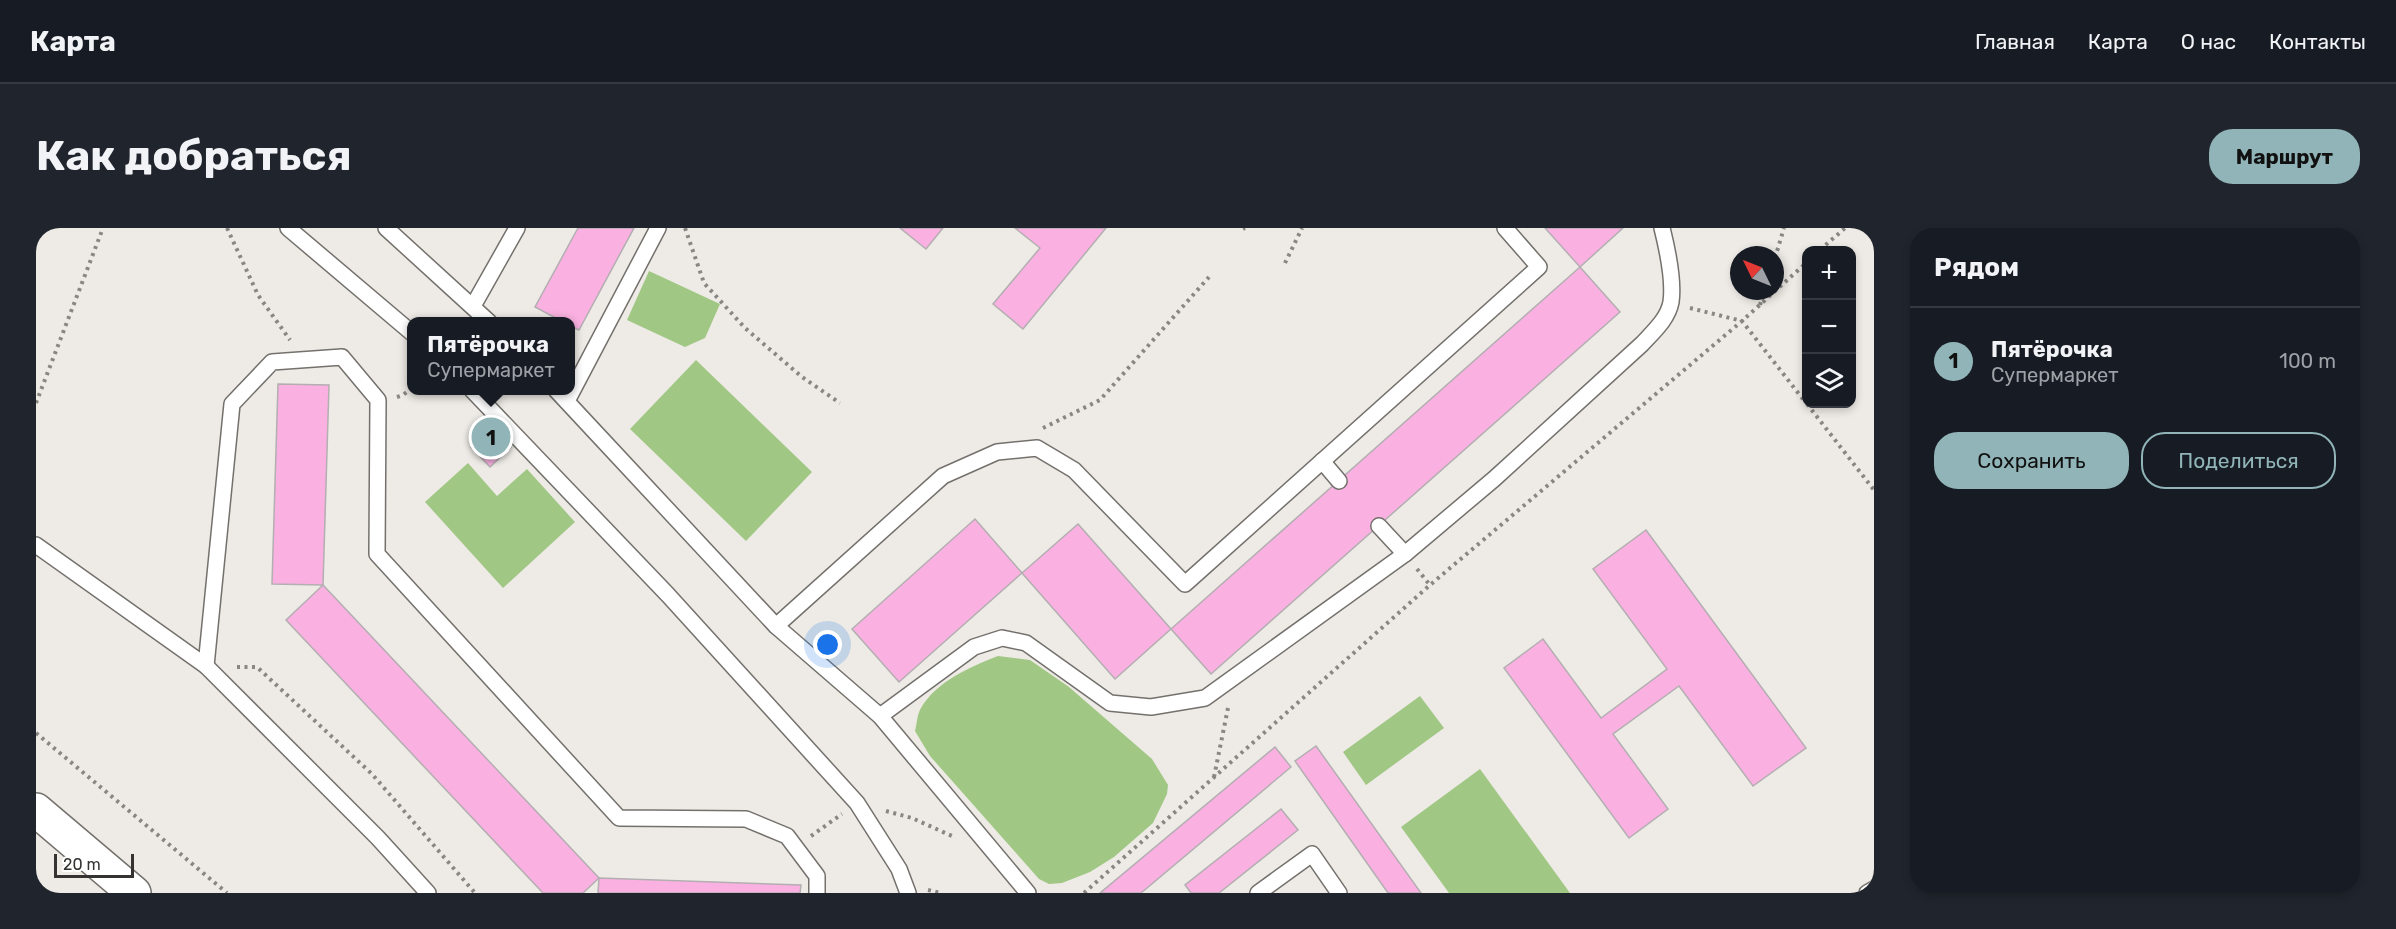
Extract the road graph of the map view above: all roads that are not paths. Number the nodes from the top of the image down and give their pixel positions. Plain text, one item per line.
1 (288, 228) edge
2 (386, 228) edge
3 (517, 228) edge
4 (658, 228) edge
5 (1505, 228) edge
6 (1662, 228) edge
7 (473, 306) junction
8 (485, 317) edge
9 (407, 330) edge
10 (575, 373) edge
11 (476, 395) edge
12 (562, 396) edge
13 (1322, 461) junction
14 (1339, 481) dead end
15 (1379, 526) dead end
16 (36, 545) edge
17 (1405, 554) junction
18 (776, 626) junction
19 (206, 666) junction
20 (880, 717) junction
21 (36, 810) edge
22 (1874, 889) edge
23 (134, 893) edge
24 (428, 893) edge
25 (817, 893) edge
26 (908, 893) edge
27 (1028, 893) edge
28 (1258, 893) edge
29 (1339, 893) edge
30 (1867, 893) edge

1 - 9 lane
2 - 7 lane
3 - 7 lane
4 - 10 lane
5 - 13 lane
6 - 17 lane
7 - 8 lane
11 - 26 lane
12 - 18 lane
13 - 14 lane
13 - 18 lane
15 - 17 lane
16 - 19 lane
17 - 20 lane
18 - 20 lane
19 - 24 lane
19 - 25 lane
20 - 27 lane
21 - 23 main road
22 - 30 lane
28 - 29 lane

